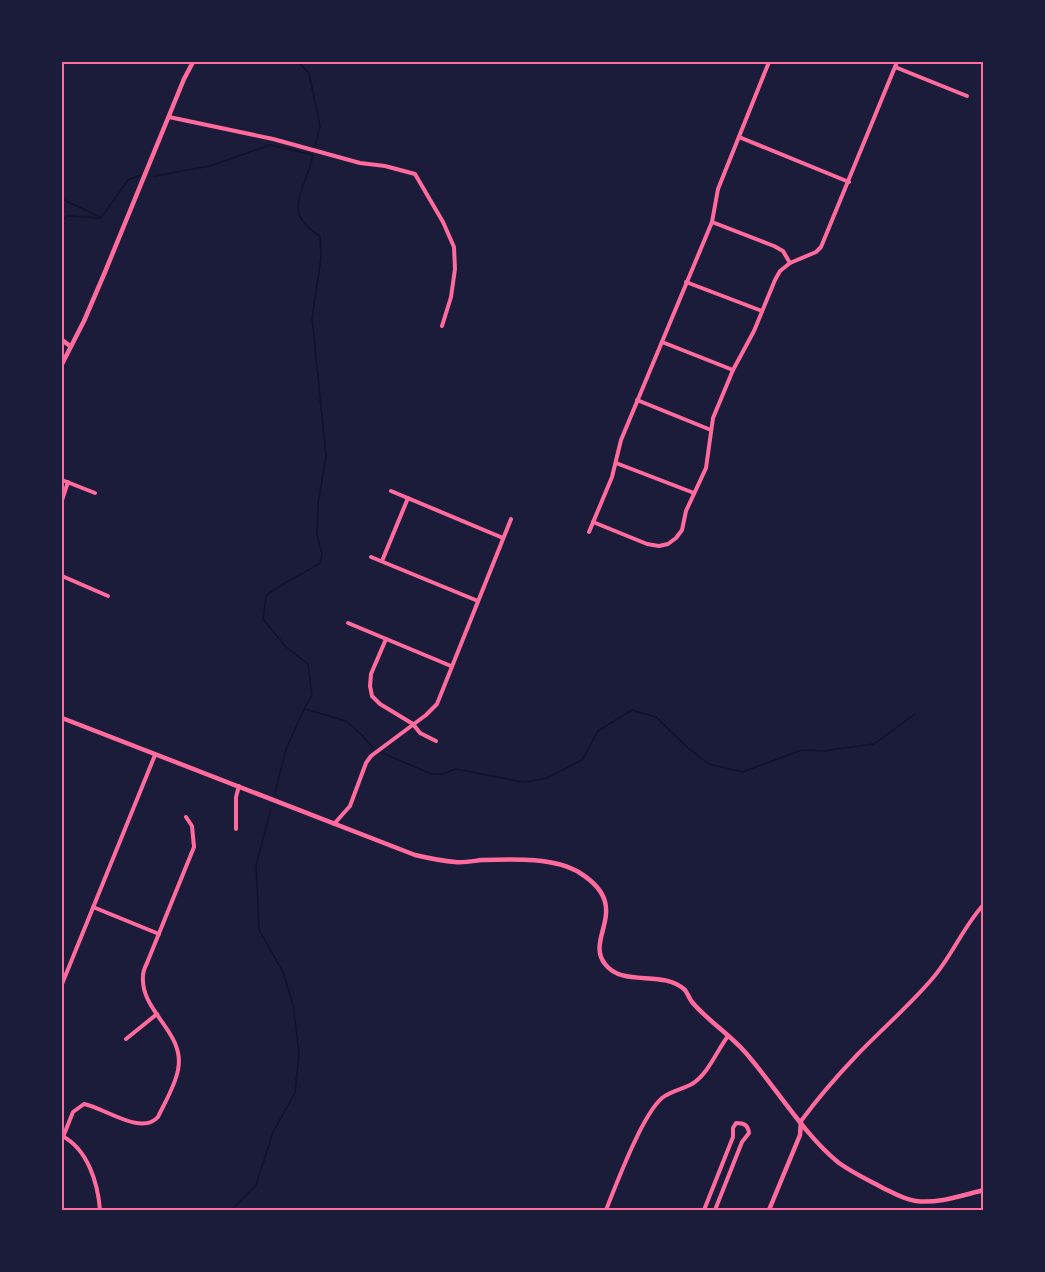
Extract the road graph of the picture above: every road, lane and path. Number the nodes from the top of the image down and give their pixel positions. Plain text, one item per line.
1 (193, 62) edge
2 (769, 62) edge
3 (897, 62) edge
4 (895, 67) junction
5 (967, 96) dead end
6 (169, 117) junction
7 (739, 137) junction
8 (849, 182) junction
9 (712, 222) junction
10 (790, 263) junction
11 (686, 282) junction
12 (762, 311) junction
13 (441, 326) dead end
14 (62, 340) edge
15 (662, 342) junction
16 (70, 346) junction
17 (62, 364) edge
18 (733, 370) junction
19 (637, 400) junction
20 (711, 430) junction
21 (616, 463) junction
22 (62, 480) edge
23 (68, 482) junction
24 (391, 491) dead end
25 (95, 494) dead end
26 (694, 494) junction
27 (408, 498) junction
28 (62, 500) edge
29 (512, 519) dead end
30 (593, 522) junction
31 (589, 532) dead end
32 (503, 538) junction
33 (371, 557) dead end
34 (382, 561) junction
35 (62, 576) edge
36 (108, 596) dead end
37 (478, 601) junction
38 (348, 623) dead end
39 (386, 639) junction
40 (451, 666) junction
41 (62, 718) edge
42 (412, 724) junction
43 (436, 741) dead end
44 (155, 755) junction
45 (239, 786) junction
46 (186, 817) dead end
47 (334, 824) junction
48 (236, 830) dead end
49 (984, 904) edge
50 (93, 907) junction
51 (159, 934) junction
52 (62, 984) edge
53 (156, 1014) junction
54 (728, 1036) junction
55 (126, 1039) dead end
56 (801, 1121) junction
57 (62, 1136) edge
58 (984, 1190) edge
59 (100, 1210) edge
60 (606, 1210) edge
61 (704, 1210) edge
62 (715, 1210) edge
63 (769, 1210) edge

1 - 6 street
2 - 7 street
3 - 4 street
4 - 5 street
4 - 8 street
6 - 13 street
6 - 16 street
7 - 8 street
7 - 9 street
8 - 10 street
9 - 10 street
9 - 11 street
10 - 12 street
11 - 12 street
11 - 15 street
12 - 18 street
14 - 16 street
15 - 18 street
15 - 19 street
16 - 17 street
18 - 20 street
19 - 20 street
19 - 21 street
20 - 26 street
21 - 26 street
21 - 30 street
22 - 23 street
23 - 25 street
23 - 28 street
24 - 27 street
26 - 30 street
27 - 32 street
27 - 34 street
29 - 32 street
30 - 31 street
32 - 37 street
33 - 34 street
34 - 37 street
35 - 36 street
37 - 40 street
38 - 39 street
39 - 40 street
39 - 42 street
40 - 42 street
41 - 44 street
42 - 43 street
42 - 47 street
44 - 45 street
44 - 50 street
45 - 47 street
45 - 48 street
46 - 51 street
47 - 54 street
49 - 56 street
50 - 51 street
50 - 52 street
51 - 53 street
53 - 55 street
53 - 57 street
54 - 56 street
54 - 60 street
56 - 58 street
56 - 63 street
57 - 59 street
61 - 62 street

